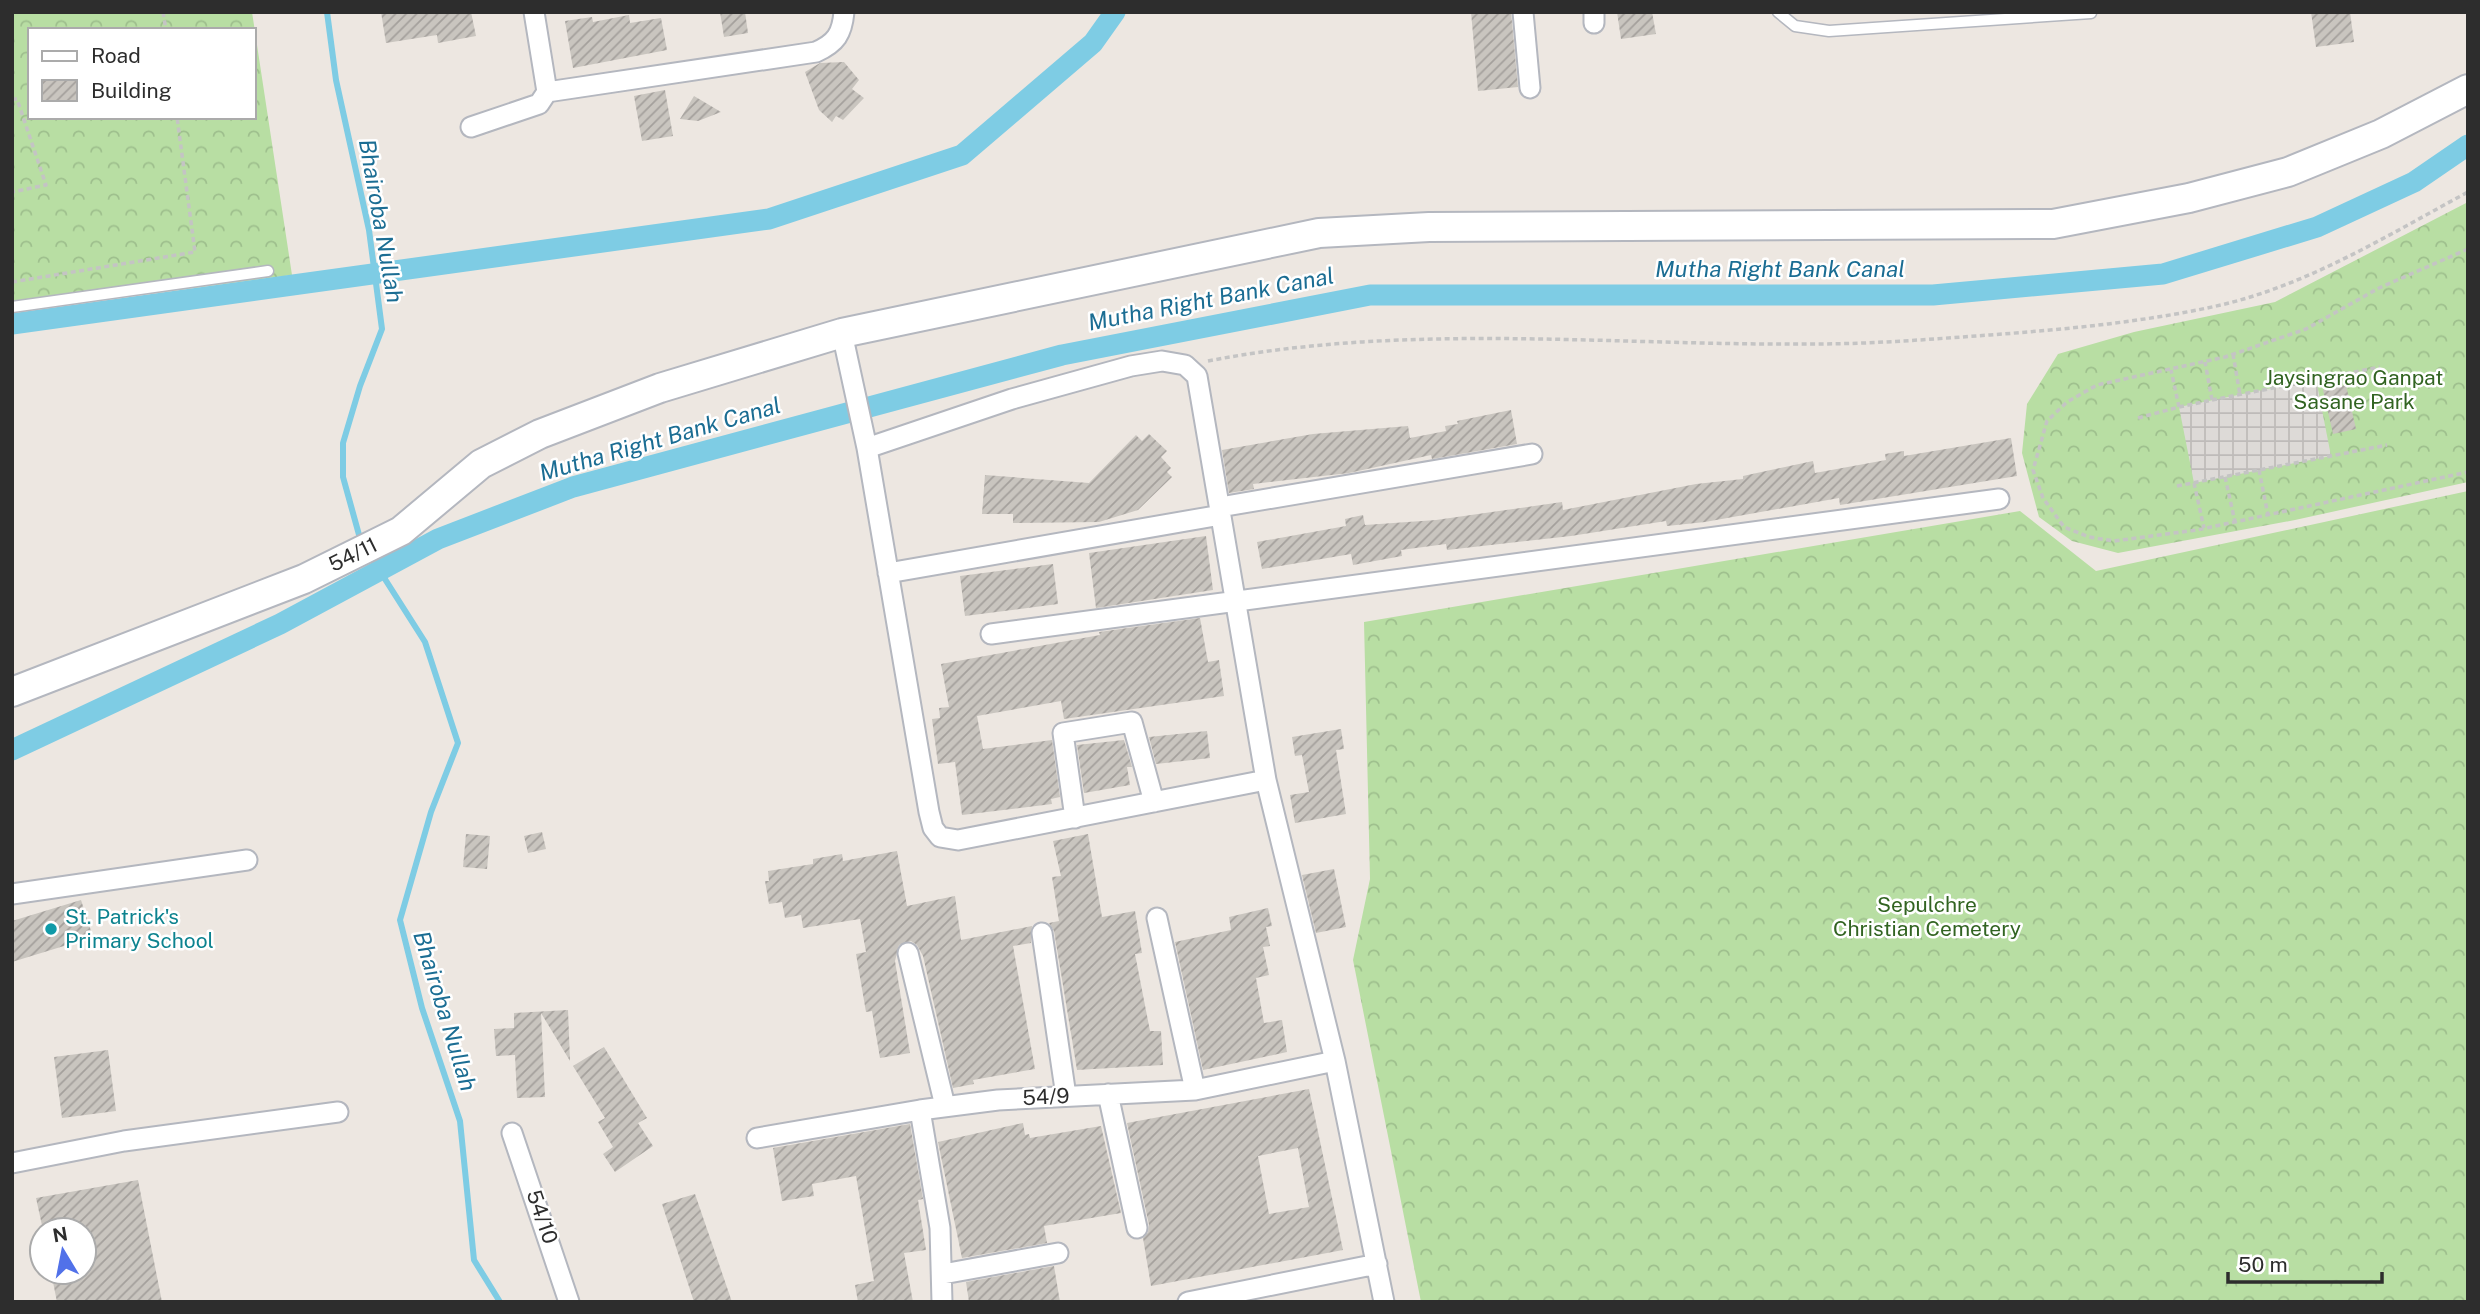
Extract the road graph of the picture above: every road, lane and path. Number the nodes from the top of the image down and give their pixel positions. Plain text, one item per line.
1 (534, 12) edge
2 (844, 12) edge
3 (1523, 12) edge
4 (1778, 12) edge
5 (2091, 13) edge
6 (1530, 88) dead end
7 (2468, 89) edge
8 (547, 92) junction
9 (12, 99) edge
10 (177, 119) edge
11 (471, 127) dead end
12 (12, 192) edge
13 (2468, 192) edge
14 (2468, 249) edge
15 (268, 271) dead end
16 (12, 282) edge
17 (12, 307) edge
18 (845, 346) junction
19 (2233, 354) junction
20 (2204, 362) junction
21 (1185, 365) junction
22 (2380, 367) dead end
23 (2171, 370) junction
24 (2240, 395) junction
25 (2212, 400) junction
26 (2179, 407) junction
27 (2138, 418) dead end
28 (865, 440) junction
29 (2387, 445) dead end
30 (1532, 454) dead end
31 (2259, 470) junction
32 (2468, 472) edge
33 (2225, 477) junction
34 (2194, 484) junction
35 (2177, 486) dead end
36 (1999, 499) dead end
37 (1220, 511) junction
38 (2268, 515) junction
39 (2235, 522) junction
40 (2204, 528) junction
41 (888, 573) junction
42 (1234, 600) junction
43 (991, 634) dead end
44 (12, 692) edge
45 (1266, 780) junction
46 (1154, 802) junction
47 (1075, 818) junction
48 (247, 860) dead end
49 (12, 894) edge
50 (1157, 918) dead end
51 (1042, 933) dead end
52 (908, 953) dead end
53 (1335, 1061) junction
54 (1195, 1090) junction
55 (1108, 1094) junction
56 (1066, 1096) junction
57 (945, 1107) junction
58 (920, 1110) junction
59 (338, 1112) dead end
60 (512, 1133) dead end
61 (757, 1138) dead end
62 (12, 1163) edge
63 (1137, 1228) dead end
64 (1058, 1253) dead end
65 (1377, 1264) junction
66 (943, 1275) junction
67 (569, 1302) edge
68 (942, 1302) edge
69 (1188, 1302) edge
70 (1384, 1302) edge

1 - 8 street
2 - 8 street
3 - 6 street
4 - 5 lane
7 - 18 street, 54/11
8 - 11 street
9 - 12 path
10 - 16 path
13 - 21 path
14 - 19 path
15 - 17 lane
18 - 28 street
18 - 44 street, 54/11
19 - 20 path
19 - 24 path
20 - 23 path
20 - 25 path
21 - 28 street
21 - 37 street
22 - 24 path
23 - 26 path
23 - 40 path
24 - 25 path
25 - 26 path
26 - 27 path
28 - 41 street
29 - 31 path
30 - 37 street
31 - 33 path
31 - 38 path
32 - 38 path
33 - 34 path
33 - 39 path
34 - 35 path
34 - 40 path
36 - 42 street
37 - 41 street
37 - 42 street
38 - 39 path
39 - 40 path
41 - 47 street
42 - 43 street
42 - 45 street
45 - 46 street
45 - 53 street
46 - 47 street
46 - 47 street
48 - 49 street
50 - 54 street
51 - 56 street
52 - 57 street
53 - 54 street, 54/9
53 - 65 street
54 - 55 street, 54/9
55 - 56 street, 54/9
55 - 63 street
56 - 57 street, 54/9
57 - 58 street, 54/9
58 - 61 street, 54/9
58 - 66 street
59 - 62 street
60 - 67 street, 54/10
64 - 66 street
65 - 69 street
65 - 70 street
66 - 68 street

